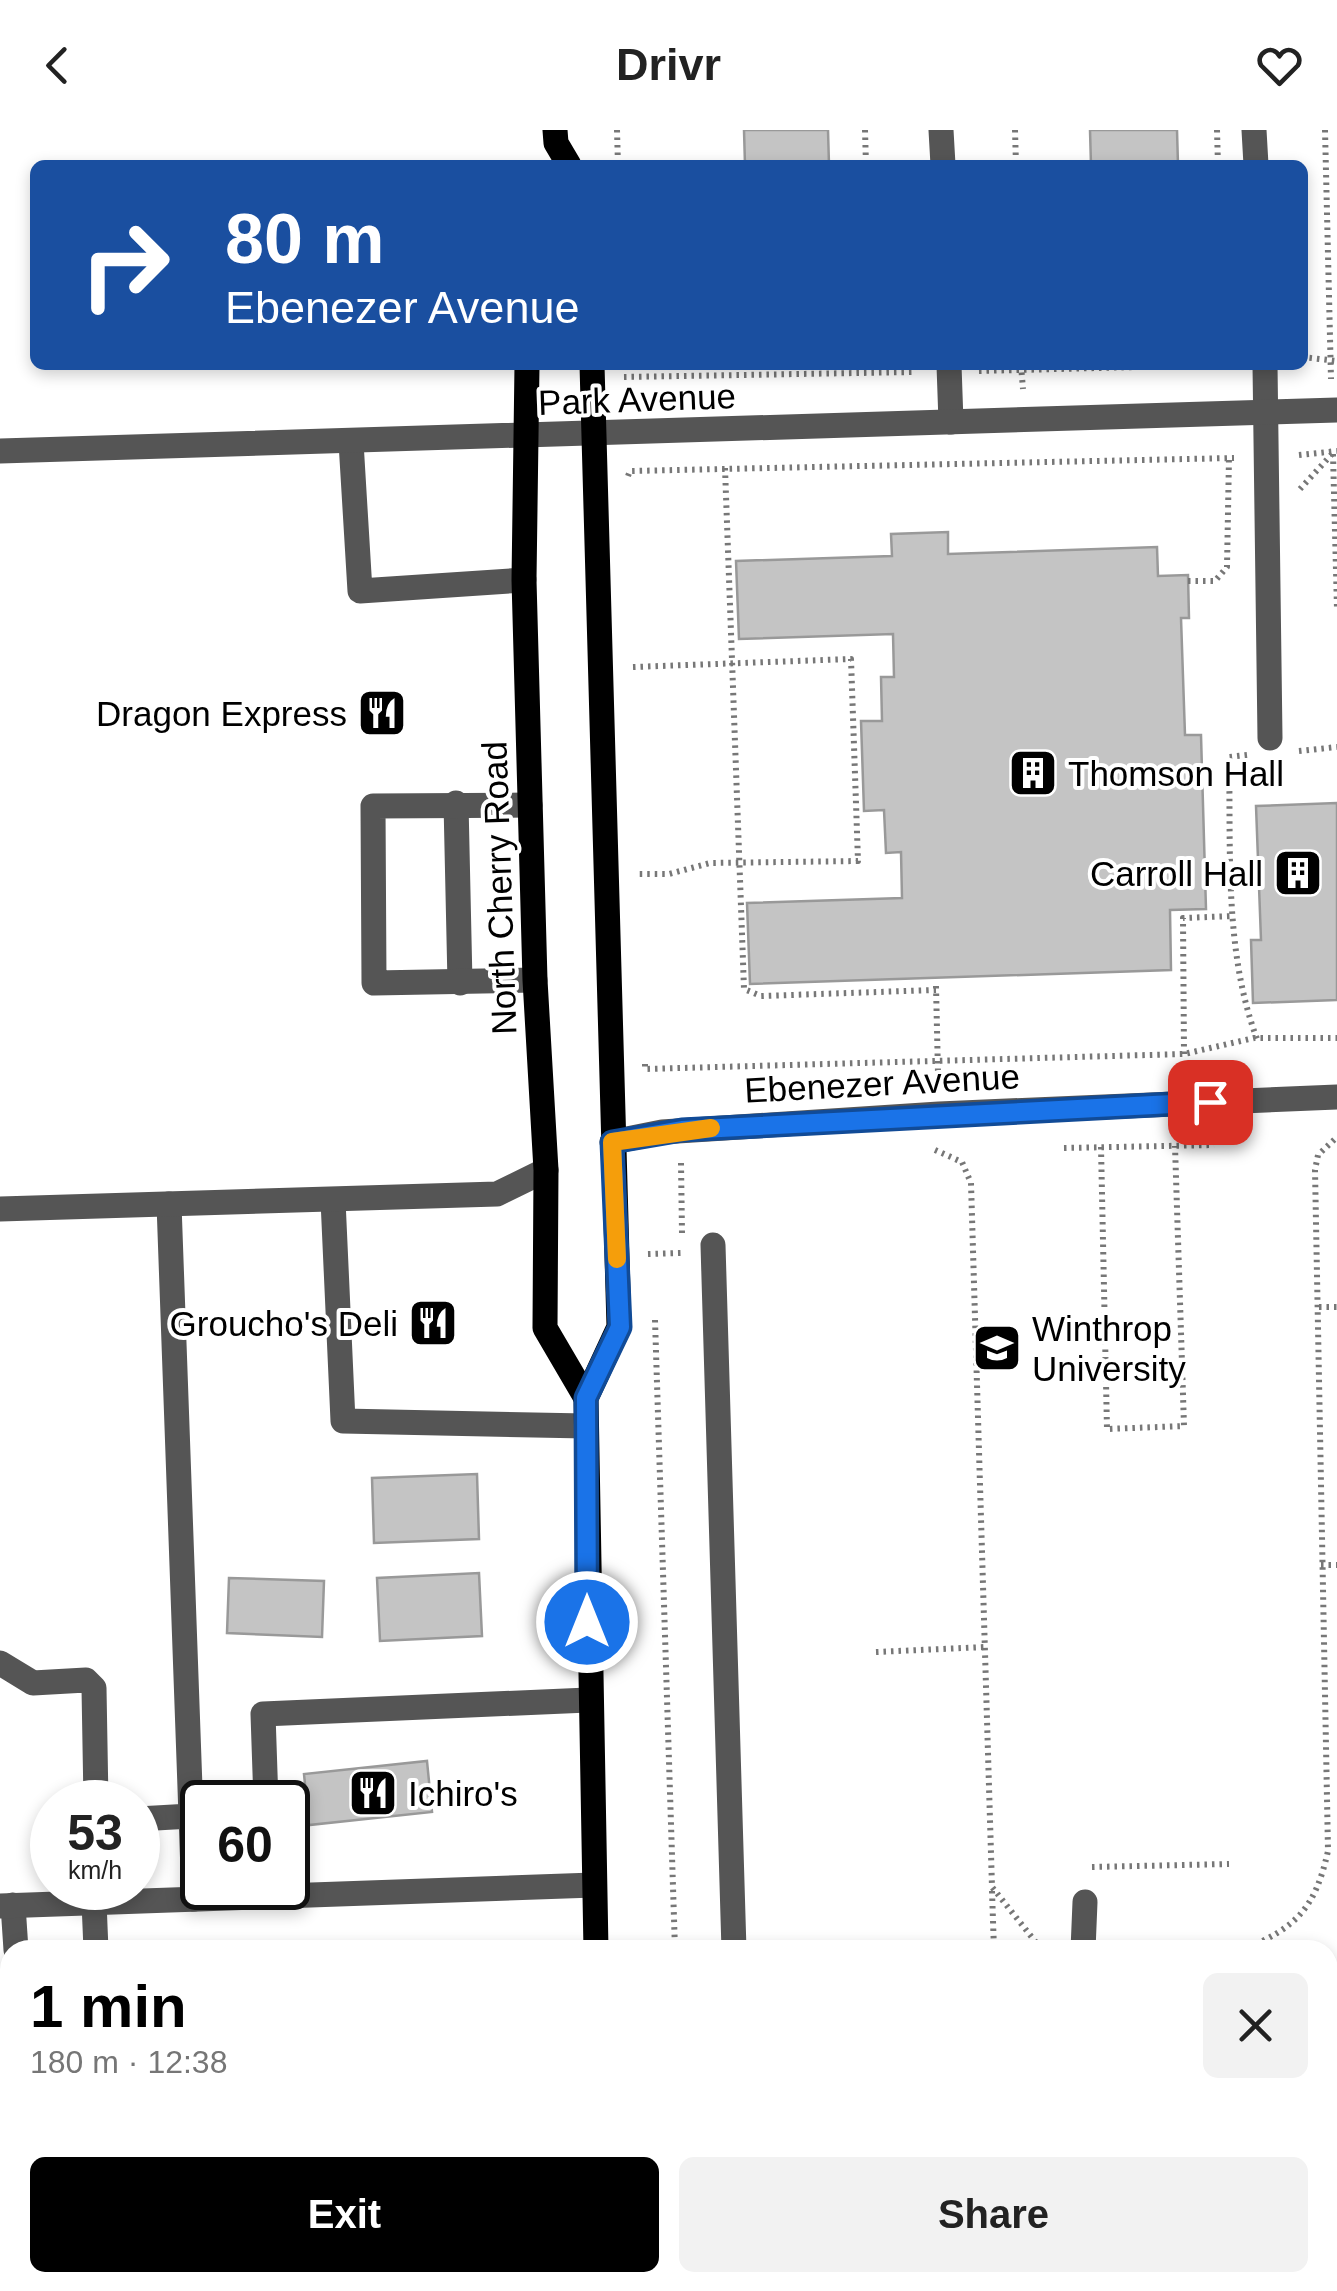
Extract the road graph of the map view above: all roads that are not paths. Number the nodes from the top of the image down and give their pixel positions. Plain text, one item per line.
1 (941, 130) edge
2 (1254, 130) edge
3 (942, 160) edge
4 (1256, 160) edge
5 (527, 370) edge
6 (592, 370) edge
7 (950, 370) edge
8 (1265, 370) edge
9 (1334, 410) edge
10 (1266, 412) junction
11 (951, 422) junction
12 (595, 435) junction
13 (526, 438) junction
14 (351, 442) junction
15 (0, 451) edge
16 (524, 580) junction
17 (1273, 748) road end
18 (456, 803) junction
19 (530, 804) junction
20 (534, 980) junction
21 (460, 983) junction
22 (1337, 1097) edge
23 (612, 1142) junction
24 (546, 1170) junction
25 (333, 1200) junction
26 (169, 1204) junction
27 (0, 1209) edge
28 (713, 1245) dead end
29 (586, 1398) junction
30 (586, 1426) junction
31 (0, 1663) edge
32 (588, 1700) junction
33 (96, 1780) edge
34 (190, 1780) edge
35 (266, 1780) edge
36 (594, 1885) junction
37 (310, 1891) edge
38 (1085, 1902) dead end
39 (7, 1906) edge
40 (94, 1910) edge
41 (14, 1940) edge
42 (96, 1940) edge
43 (596, 1940) edge
44 (734, 1940) edge
45 (1083, 1940) edge

1 - 3 street
2 - 4 street
5 - 13 main road, North Cherry Road
6 - 12 main road
7 - 11 street
8 - 10 street
9 - 10 street, Park Avenue
10 - 11 street, Park Avenue
10 - 17 street
11 - 12 street, Park Avenue
12 - 13 street, Park Avenue
12 - 23 main road
13 - 14 street, Park Avenue
13 - 16 main road, North Cherry Road
14 - 15 street, Park Avenue
14 - 16 street
16 - 19 main road, North Cherry Road
18 - 19 street
18 - 21 street
18 - 21 street
19 - 20 main road, North Cherry Road
20 - 21 street
20 - 24 main road, North Cherry Road
22 - 23 street, Ebenezer Avenue
23 - 29 main road
24 - 25 street
24 - 29 main road, North Cherry Road
25 - 26 street
25 - 30 street
26 - 27 street
26 - 34 street
28 - 44 street
29 - 30 main road
30 - 32 main road
31 - 33 street
32 - 35 street
32 - 36 main road
36 - 37 street
36 - 43 main road
38 - 45 street
39 - 41 street
40 - 42 street

